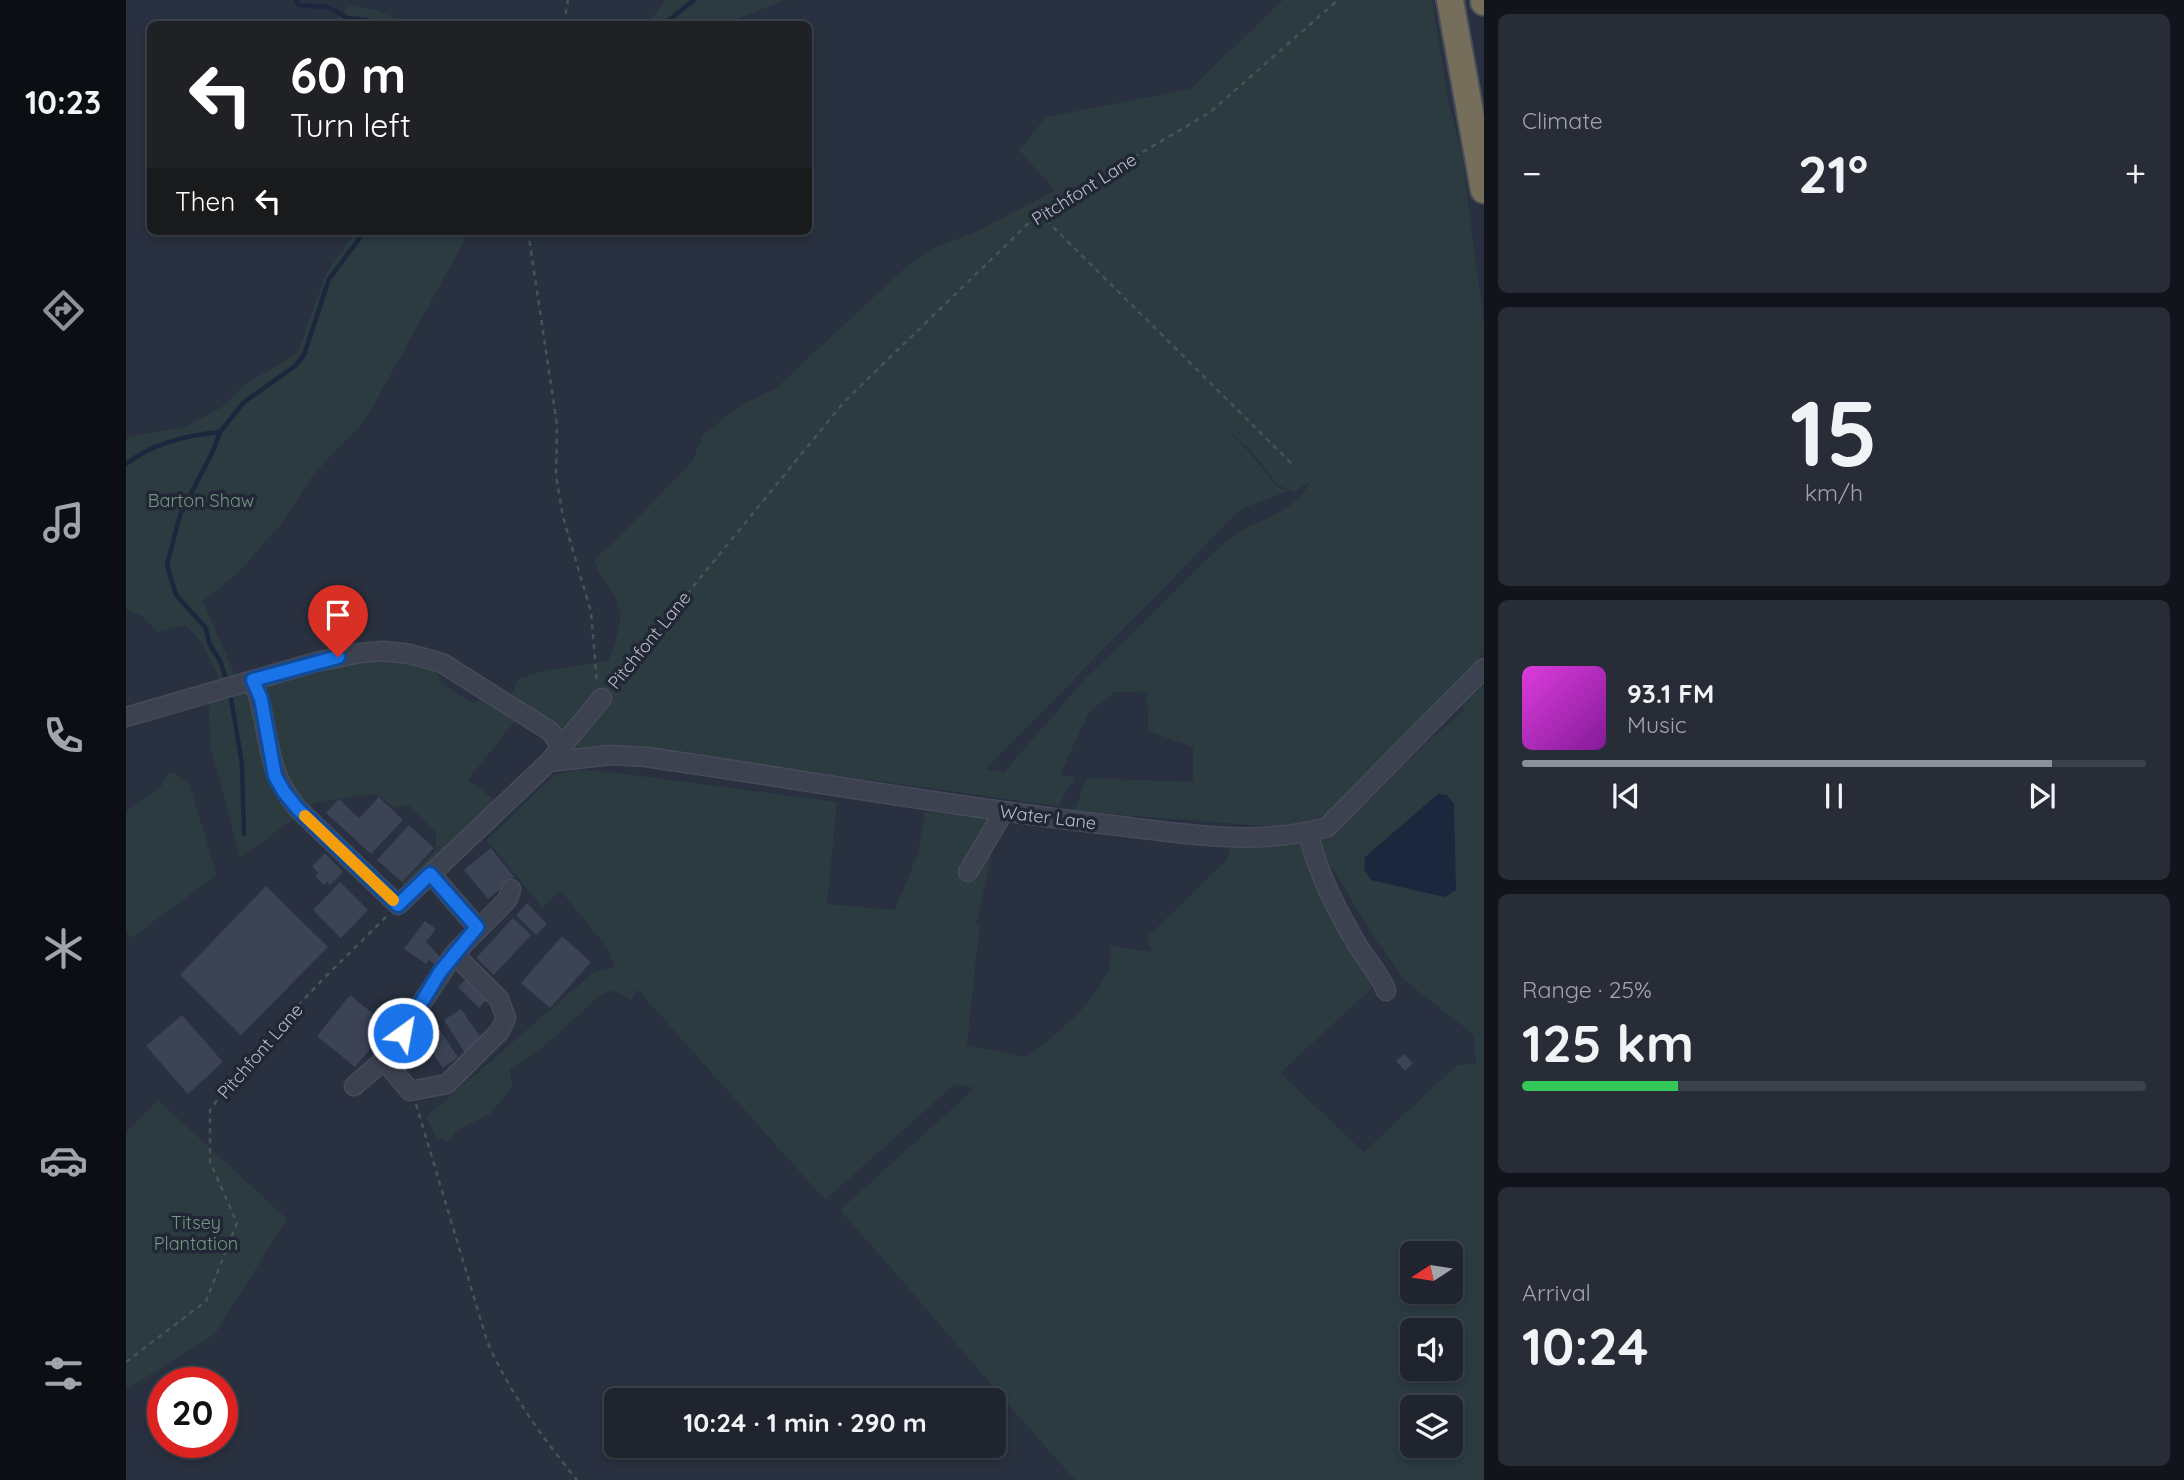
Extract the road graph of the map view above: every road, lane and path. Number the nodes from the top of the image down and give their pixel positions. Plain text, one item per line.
1 (568, 0) edge
2 (1338, 0) edge
3 (1450, 0) edge
4 (564, 21) edge
5 (1484, 190) edge
6 (1040, 213) junction
7 (529, 235) edge
8 (1293, 465) dead end
9 (1484, 668) edge
10 (253, 680) junction
11 (602, 698) junction
12 (126, 717) edge
13 (561, 746) junction
14 (549, 762) junction
15 (1003, 813) junction
16 (1308, 832) junction
17 (968, 872) dead end
18 (430, 874) junction
19 (511, 889) dead end
20 (398, 905) junction
21 (477, 927) junction
22 (454, 954) junction
23 (1386, 992) dead end
24 (384, 1060) junction
25 (354, 1086) dead end
26 (410, 1091) junction
27 (126, 1362) edge
28 (577, 1480) edge

1 - 4 path
2 - 6 path, Pitchfont Lane
3 - 5 highway
6 - 8 path
6 - 11 path, Pitchfont Lane
7 - 11 path
9 - 16 lane, Water Lane
10 - 12 lane
10 - 13 lane
10 - 20 lane
11 - 13 lane, Pitchfont Lane
13 - 14 lane, Pitchfont Lane
14 - 15 lane, Water Lane
14 - 18 lane, Pitchfont Lane
15 - 16 lane, Water Lane
15 - 17 lane
16 - 23 lane
18 - 20 lane, Pitchfont Lane
18 - 21 lane
19 - 21 lane
20 - 27 path, Pitchfont Lane
21 - 22 lane
22 - 24 lane
22 - 26 lane
24 - 25 lane
24 - 26 lane
26 - 28 path

